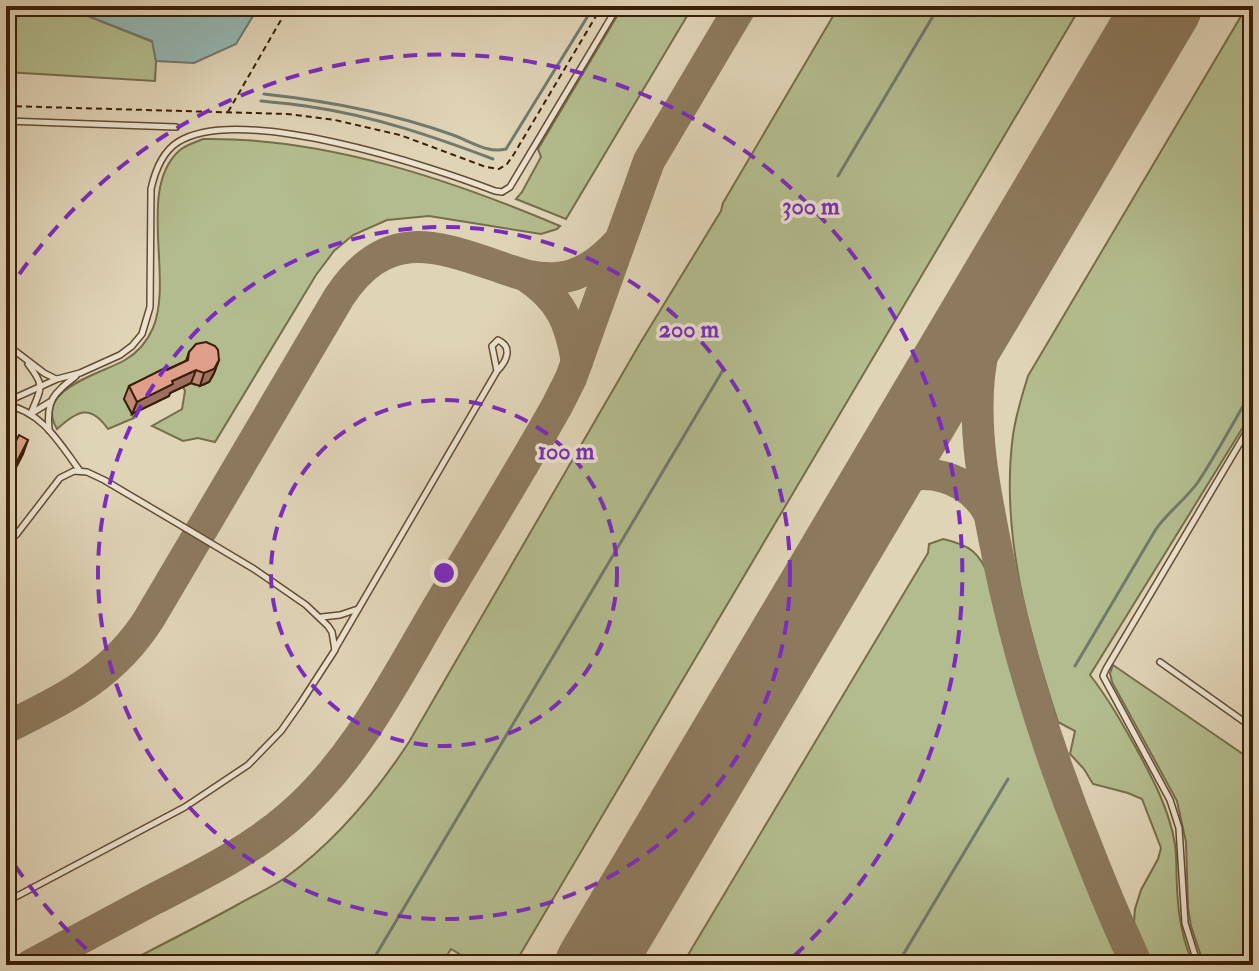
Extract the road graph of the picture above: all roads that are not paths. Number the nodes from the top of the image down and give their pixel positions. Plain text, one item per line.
1 (618, 6) edge
2 (6, 121) edge
3 (176, 127) dead end
4 (6, 344) edge
5 (24, 359) junction
6 (497, 371) junction
7 (80, 373) junction
8 (57, 379) junction
9 (41, 387) junction
10 (50, 402) junction
11 (6, 403) edge
12 (31, 413) junction
13 (1253, 421) edge
14 (49, 430) junction
15 (81, 471) junction
16 (6, 543) edge
17 (358, 609) junction
18 (321, 617) junction
19 (335, 650) junction
20 (1160, 662) dead end
21 (1253, 728) edge
22 (6, 902) edge
23 (1198, 965) edge

1 - 7 lane
2 - 3 lane
4 - 5 lane
5 - 8 lane
5 - 9 lane
6 - 6 lane
6 - 17 lane
7 - 8 lane
7 - 10 lane
8 - 9 lane
9 - 11 lane
9 - 12 lane
10 - 12 lane
10 - 14 lane
11 - 12 lane
12 - 14 lane
13 - 23 lane
14 - 15 lane
15 - 16 lane
15 - 18 lane
17 - 18 lane
17 - 19 lane
18 - 19 lane
19 - 22 lane
20 - 21 lane

